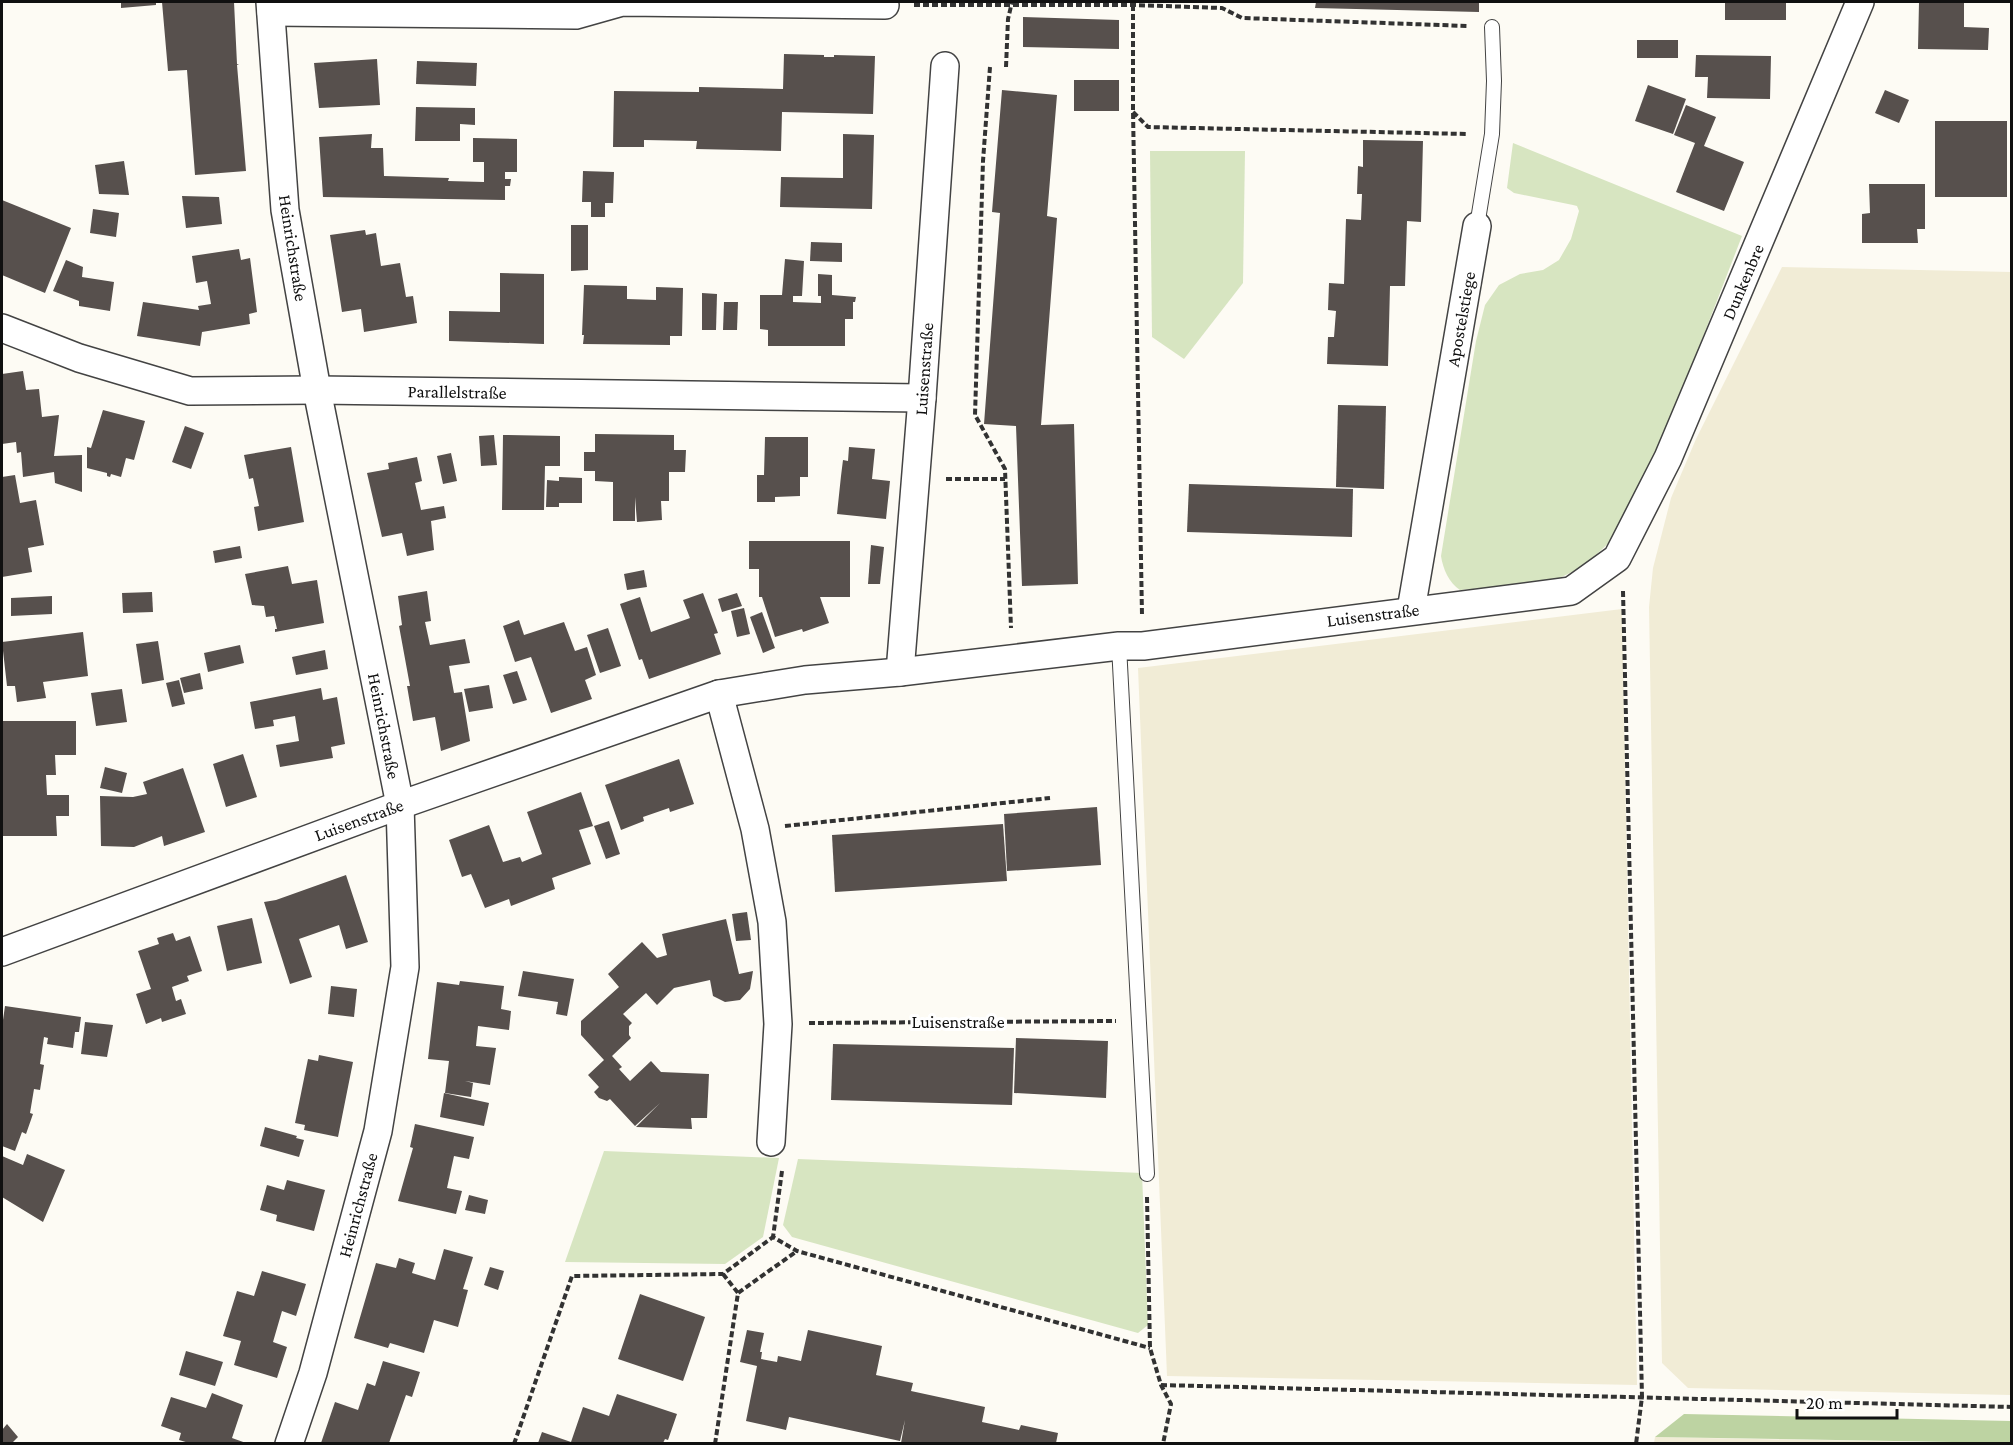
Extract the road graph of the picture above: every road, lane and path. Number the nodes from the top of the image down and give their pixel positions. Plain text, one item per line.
1 (1860, 2) edge
2 (1012, 3) edge
3 (1133, 4) junction
4 (885, 5) joint
5 (271, 7) edge
6 (1492, 27) joint
7 (945, 66) dead end
8 (990, 67) dead end
9 (1006, 67) dead end
10 (1133, 111) junction
11 (1492, 134) junction
12 (1477, 226) joint
13 (2, 328) edge
14 (317, 390) junction
15 (922, 398) junction
16 (916, 478) junction
17 (1005, 479) junction
18 (1617, 558) junction
19 (1411, 610) junction
20 (1131, 646) junction
21 (1012, 660) junction
22 (900, 672) junction
23 (719, 694) junction
24 (1050, 798) dead end
25 (400, 805) junction
26 (755, 830) junction
27 (2, 952) edge
28 (1138, 1021) junction
29 (778, 1024) junction
30 (771, 1142) joint
31 (1147, 1173) joint
32 (773, 1237) junction
33 (797, 1251) junction
34 (723, 1274) junction
35 (738, 1293) junction
36 (1150, 1348) junction
37 (1161, 1385) junction
38 (1642, 1397) junction
39 (2012, 1407) edge
40 (289, 1443) edge
41 (514, 1443) edge
42 (716, 1443) edge
43 (1163, 1443) edge
44 (1636, 1443) edge

1 - 18 street, Dunkenbre
2 - 3 path
2 - 4 path
2 - 9 path
3 - 6 path
3 - 10 path
4 - 5 street
5 - 14 street, Heinrichstraße
6 - 11 lane, Apostelstiege
7 - 15 street, Luisenstraße
8 - 17 path
10 - 11 path
10 - 20 path
11 - 12 lane, Apostelstiege
12 - 19 street, Apostelstiege
13 - 14 street, Parallelstraße
14 - 15 street, Parallelstraße
14 - 25 street, Heinrichstraße
15 - 16 street, Luisenstraße
16 - 17 path
16 - 22 street, Luisenstraße
17 - 21 path
18 - 19 street, Luisenstraße
18 - 38 path
19 - 20 street, Luisenstraße
20 - 21 street, Luisenstraße
20 - 28 lane
21 - 22 street, Luisenstraße
22 - 23 street, Luisenstraße
23 - 25 street, Luisenstraße
23 - 26 street
24 - 26 path
25 - 27 street, Luisenstraße
25 - 40 street, Heinrichstraße
26 - 29 street
28 - 29 path, Luisenstraße
28 - 31 lane
29 - 30 street
30 - 32 path
31 - 36 path
32 - 33 path
32 - 34 path
33 - 35 path
33 - 36 path
34 - 35 path
34 - 41 path
35 - 42 path
36 - 37 path
37 - 38 path
37 - 43 path
38 - 39 path
38 - 44 path

